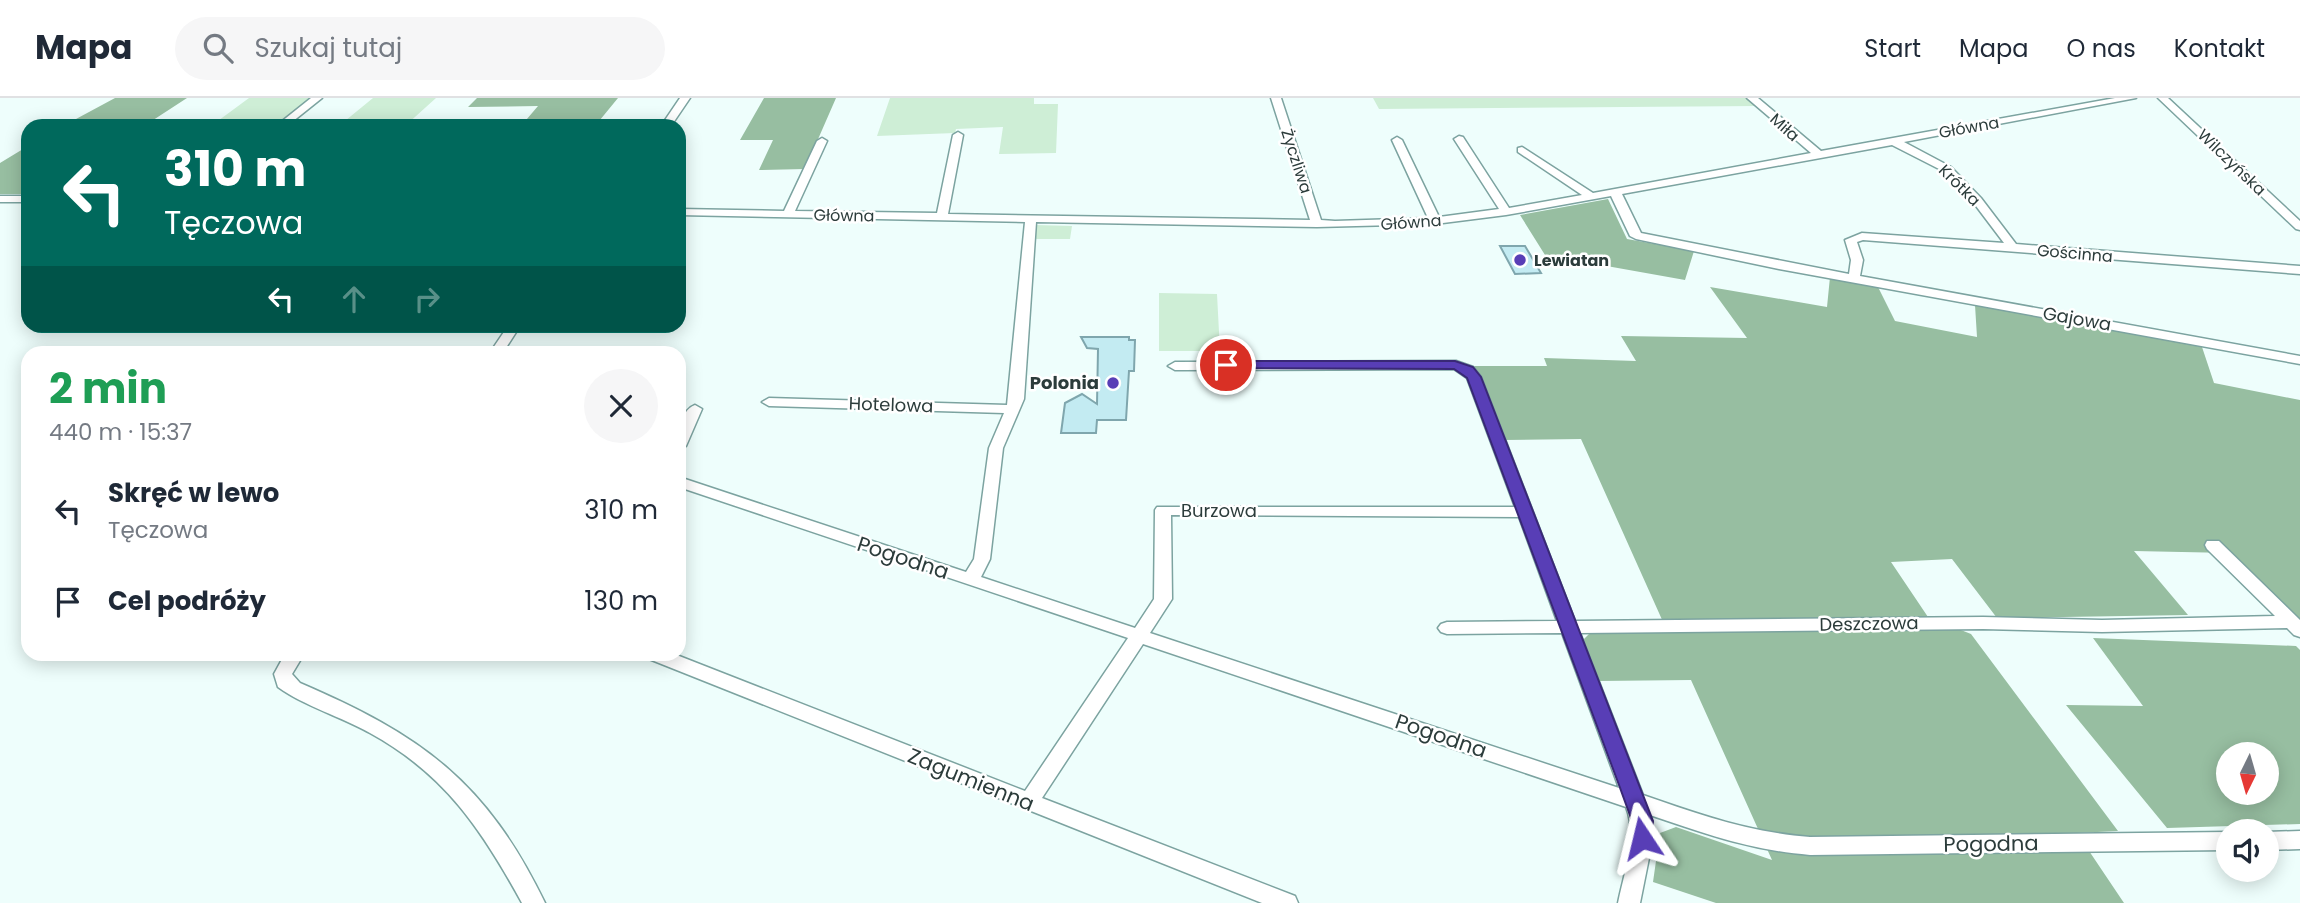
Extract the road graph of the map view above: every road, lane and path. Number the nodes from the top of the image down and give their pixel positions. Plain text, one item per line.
1 (317, 98) edge
2 (685, 98) edge
3 (1276, 98) edge
4 (1752, 98) edge
5 (2132, 98) edge
6 (2163, 98) edge
7 (290, 119) edge
8 (671, 119) edge
9 (958, 135) dead end
10 (1459, 139) dead end
11 (1396, 140) dead end
12 (822, 141) dead end
13 (1893, 141) junction
14 (1522, 150) dead end
15 (1819, 155) junction
16 (1613, 192) junction
17 (1591, 196) junction
18 (0, 199) edge
19 (21, 199) edge
20 (686, 212) edge
21 (1506, 212) junction
22 (788, 214) junction
23 (942, 217) junction
24 (1031, 219) junction
25 (1435, 221) junction
26 (1317, 224) junction
27 (2300, 227) edge
28 (2013, 248) junction
29 (2300, 270) edge
30 (1854, 278) junction
31 (2300, 360) edge
32 (1175, 366) dead end
33 (769, 402) dead end
34 (695, 409) dead end
35 (1013, 409) junction
36 (686, 430) edge
37 (686, 484) edge
38 (1525, 512) junction
39 (2213, 545) dead end
40 (969, 580) junction
41 (2296, 626) edge
42 (1570, 627) junction
43 (1447, 628) dead end
44 (1138, 636) junction
45 (291, 661) edge
46 (673, 661) edge
47 (1635, 802) junction
48 (1028, 803) junction
49 (2216, 841) edge
50 (2279, 841) edge
51 (2300, 841) edge
52 (534, 903) edge
53 (1287, 903) edge
54 (1629, 903) edge

1 - 7 street
2 - 8 street
3 - 26 street, Życzliwa
4 - 15 street, Miła
5 - 13 street, Główna
6 - 27 street, Wilczyńska
9 - 23 street
10 - 21 street
11 - 25 street
12 - 22 street
13 - 15 street, Główna
13 - 28 street, Krótka
14 - 17 street
15 - 16 street, Główna
16 - 17 street, Główna
16 - 30 street, Gajowa
17 - 21 street, Główna
18 - 19 street
20 - 22 street, Główna
21 - 25 street, Główna
22 - 23 street, Główna
23 - 24 street, Główna
24 - 26 street, Główna
24 - 35 street
25 - 26 street, Główna
28 - 29 street, Gościnna
28 - 30 street, Gościnna
30 - 31 street, Gajowa
32 - 38 street
33 - 35 street, Hotelowa
34 - 36 street
35 - 40 street
37 - 40 street, Pogodna
38 - 42 street
38 - 44 street, Burzowa
39 - 41 street, Deszczowa
40 - 44 street, Pogodna
41 - 42 street, Deszczowa
42 - 43 street, Deszczowa
42 - 47 street
44 - 47 street, Pogodna
44 - 48 street, Burzowa
45 - 52 street
46 - 48 street, Zagumienna
47 - 49 street, Pogodna
47 - 54 street
48 - 53 street, Zagumienna
50 - 51 street

